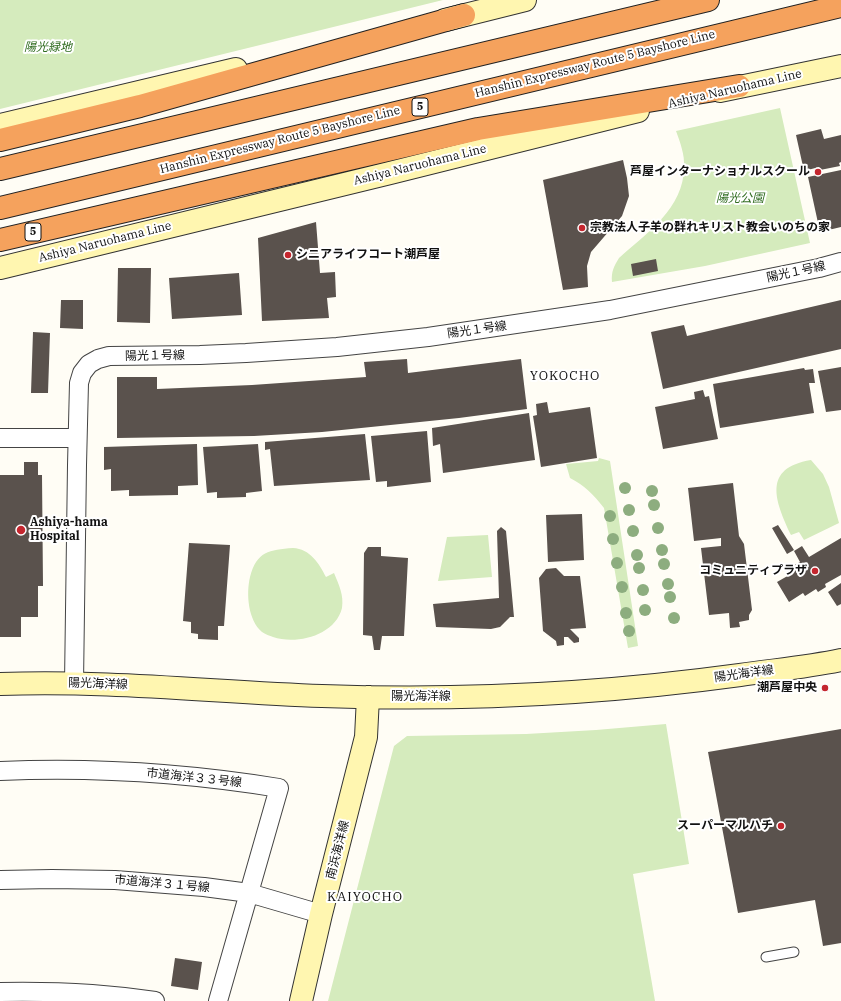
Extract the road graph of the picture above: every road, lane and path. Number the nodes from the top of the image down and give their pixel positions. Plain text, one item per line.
1 (525, 0) edge
2 (708, 0) edge
3 (841, 6) edge
4 (464, 15) junction
5 (841, 66) edge
6 (739, 86) junction
7 (0, 124) edge
8 (0, 140) edge
9 (0, 169) edge
10 (0, 208) edge
11 (0, 240) edge
12 (841, 262) edge
13 (0, 268) edge
14 (0, 438) edge
15 (77, 438) junction
16 (841, 660) edge
17 (74, 683) junction
18 (0, 684) edge
19 (368, 697) junction
20 (0, 771) edge
21 (0, 880) edge
22 (249, 893) junction
23 (322, 914) junction
24 (794, 952) dead end
25 (766, 957) dead end
26 (0, 992) edge
27 (155, 1001) edge
28 (218, 1001) edge
29 (302, 1001) edge

1 - 4 main road
2 - 9 highway
3 - 10 highway, Hanshin Expressway Route 5 Bayshore Line / 5
4 - 7 main road
4 - 8 highway
5 - 6 main road, Ashiya Naruohama Line
6 - 11 highway, 5
6 - 13 main road, Ashiya Naruohama Line
12 - 15 street, 陽光１号線
14 - 15 street
15 - 17 street
16 - 19 main road, 陽光海洋線
17 - 18 main road, 陽光海洋線
17 - 19 main road, 陽光海洋線
19 - 23 main road, 南浜海洋線
20 - 22 street, 市道海洋３３号線
21 - 22 street, 市道海洋３１号線
22 - 23 street, 市道海洋３１号線
22 - 28 street
23 - 29 main road, 南浜海洋線
24 - 25 lane
26 - 27 street

